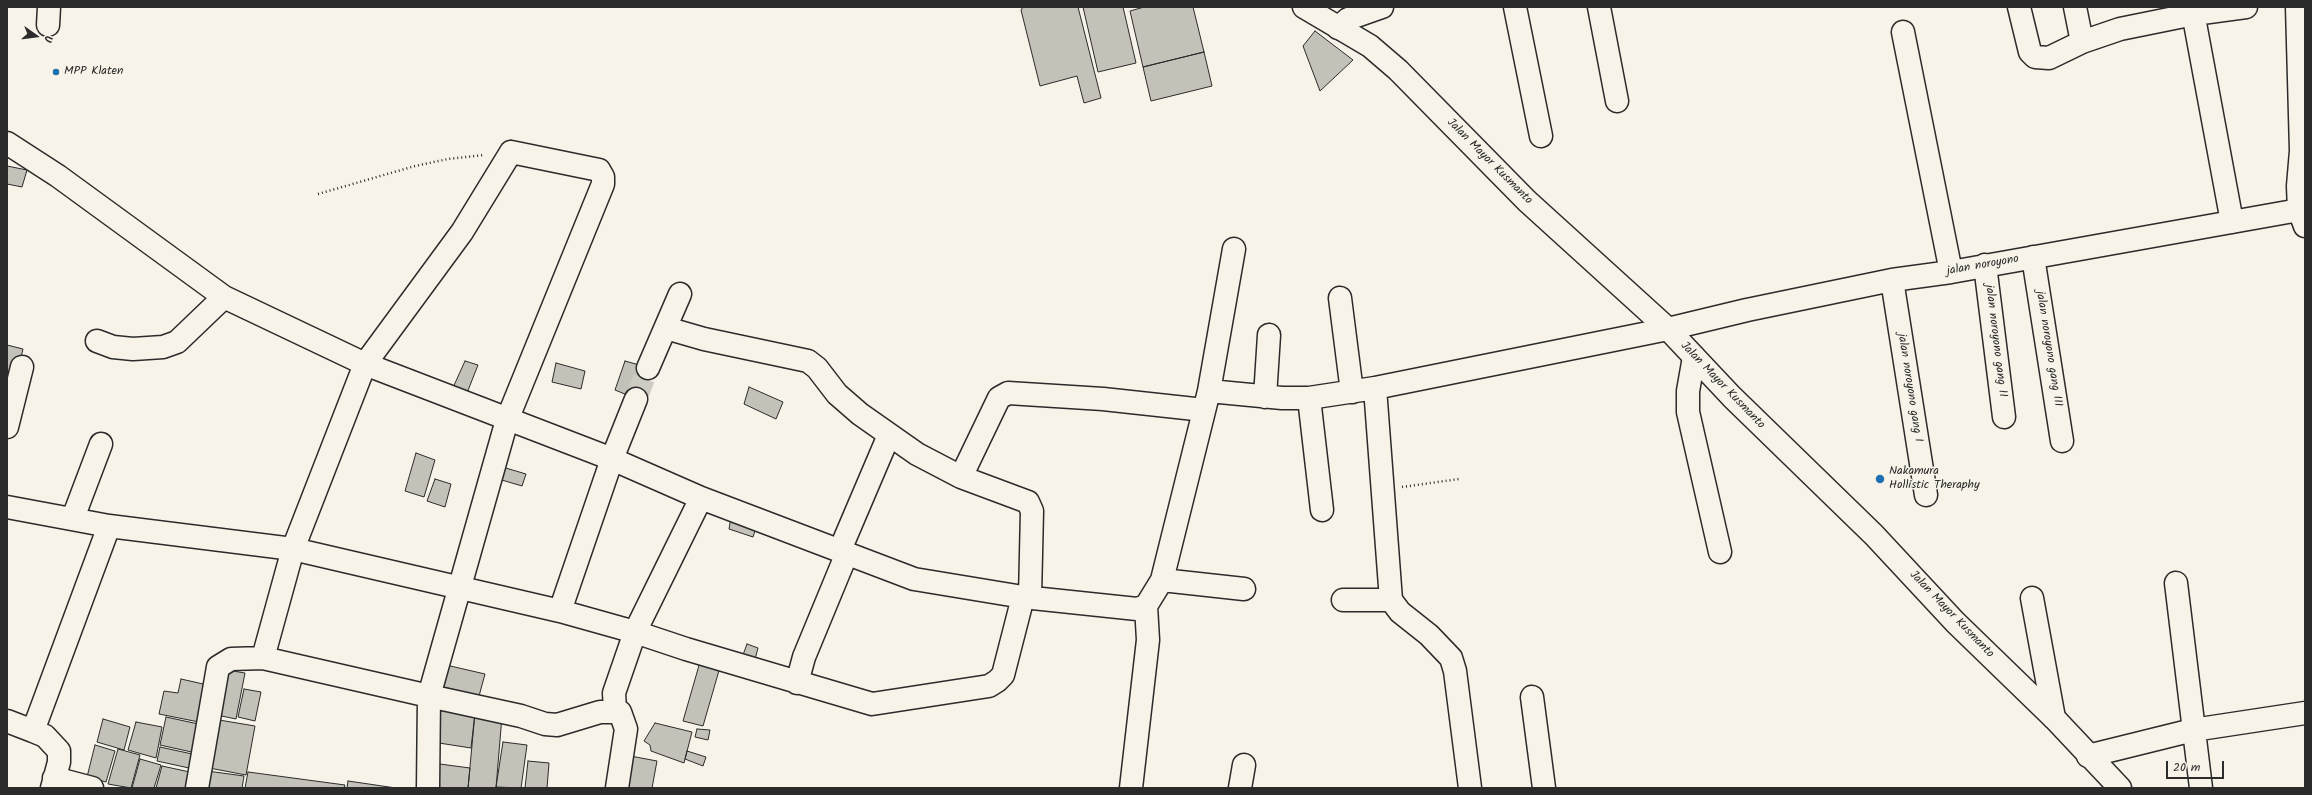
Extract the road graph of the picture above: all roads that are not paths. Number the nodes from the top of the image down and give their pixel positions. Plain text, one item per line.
1 (1304, 7) edge
2 (1382, 7) edge
3 (1515, 7) edge
4 (1599, 7) edge
5 (2019, 7) edge
6 (2075, 7) edge
7 (2246, 7) edge
8 (2297, 7) edge
9 (2193, 11) edge
10 (1338, 28) junction
11 (1903, 32) dead end
12 (2082, 42) junction
13 (1618, 101) dead end
14 (1541, 136) dead end
15 (7, 143) edge
16 (2302, 218) edge
17 (2232, 222) junction
18 (1234, 249) dead end
19 (2033, 257) junction
20 (1986, 265) junction
21 (1951, 272) junction
22 (1892, 280) junction
23 (219, 294) junction
24 (680, 294) dead end
25 (1340, 298) dead end
26 (666, 328) junction
27 (1668, 329) junction
28 (1269, 335) dead end
29 (97, 341) dead end
30 (1694, 357) junction
31 (365, 364) junction
32 (22, 368) dead end
33 (648, 368) tunnel mouth
34 (1375, 388) junction
35 (1352, 392) junction
36 (1265, 396) junction
37 (1309, 398) junction
38 (636, 399) tunnel mouth
39 (1207, 400) junction
40 (2004, 417) dead end
41 (507, 420) junction
42 (7, 427) edge
43 (889, 435) junction
44 (2062, 441) dead end
45 (101, 444) dead end
46 (612, 459) junction
47 (961, 477) junction
48 (1926, 495) dead end
49 (701, 498) junction
50 (7, 507) edge
51 (1322, 510) dead end
52 (73, 518) junction
53 (109, 526) junction
54 (293, 549) junction
55 (843, 551) junction
56 (1720, 552) dead end
57 (1162, 580) junction
58 (2176, 584) dead end
59 (458, 588) junction
60 (1244, 589) dead end
61 (1026, 597) junction
62 (2032, 598) dead end
63 (1343, 600) dead end
64 (1391, 600) junction
65 (1146, 606) junction
66 (560, 612) junction
67 (635, 632) junction
68 (263, 658) junction
69 (797, 683) junction
70 (429, 696) junction
71 (1532, 696) dead end
72 (620, 712) junction
73 (2305, 713) edge
74 (2054, 718) junction
75 (7, 721) edge
76 (2193, 730) junction
77 (33, 731) junction
78 (2088, 756) junction
79 (1244, 765) dead end
80 (53, 783) edge
81 (92, 788) edge
82 (198, 788) edge
83 (428, 788) edge
84 (617, 788) edge
85 (1131, 788) edge
86 (1240, 788) edge
87 (1470, 788) edge
88 (1544, 788) edge
89 (2120, 788) edge
90 (2201, 788) edge

1 - 10 street, Jalan Mayor Kusmanto
2 - 10 street
3 - 14 street
4 - 13 street
5 - 12 street
6 - 12 street
7 - 9 street
8 - 16 street
9 - 12 street
9 - 17 street
10 - 27 street, Jalan Mayor Kusmanto
11 - 21 street
15 - 23 street
16 - 17 street, jalan noroyono
17 - 19 street, jalan noroyono
18 - 39 street
19 - 20 street, jalan noroyono
19 - 44 street, jalan noroyono gang III
20 - 21 street, jalan noroyono
20 - 40 street, jalan noroyono gang II
21 - 22 street, jalan noroyono
22 - 27 street, jalan noroyono
22 - 48 street, jalan noroyono gang I
23 - 29 street
23 - 31 street
24 - 26 street
25 - 35 street
26 - 33 street
26 - 43 street
27 - 30 street, Jalan Mayor Kusmanto
27 - 34 street, jalan noroyono
28 - 36 street
30 - 56 street
30 - 74 street, Jalan Mayor Kusmanto
31 - 41 street
31 - 41 street
31 - 54 street
32 - 42 street
34 - 35 street, jalan noroyono
34 - 64 street
35 - 37 street, jalan noroyono
36 - 37 street, jalan noroyono
36 - 39 street, jalan noroyono
37 - 51 street
38 - 46 street
39 - 47 street, jalan noroyono
39 - 57 street
41 - 46 street
41 - 59 street
43 - 47 street
43 - 55 street
45 - 52 street
46 - 49 street
46 - 66 street
47 - 61 street
49 - 55 street
49 - 67 street
50 - 52 street
52 - 53 street
53 - 54 street
53 - 77 street
54 - 59 street
54 - 68 street
55 - 61 street
55 - 69 street
57 - 60 street
57 - 65 street
58 - 76 street
59 - 66 street
59 - 70 street
61 - 65 street
61 - 69 street
62 - 74 street
63 - 64 street
64 - 87 street
65 - 85 street
66 - 67 street
67 - 69 street
67 - 72 street
68 - 70 street
68 - 82 street
70 - 72 street
70 - 83 street
71 - 88 street
72 - 84 street
73 - 76 street
74 - 78 street, Jalan Mayor Kusmanto
75 - 77 street
76 - 78 street
76 - 90 street
77 - 80 street
78 - 89 street, Jalan Mayor Kusmanto
79 - 86 street
80 - 81 street

